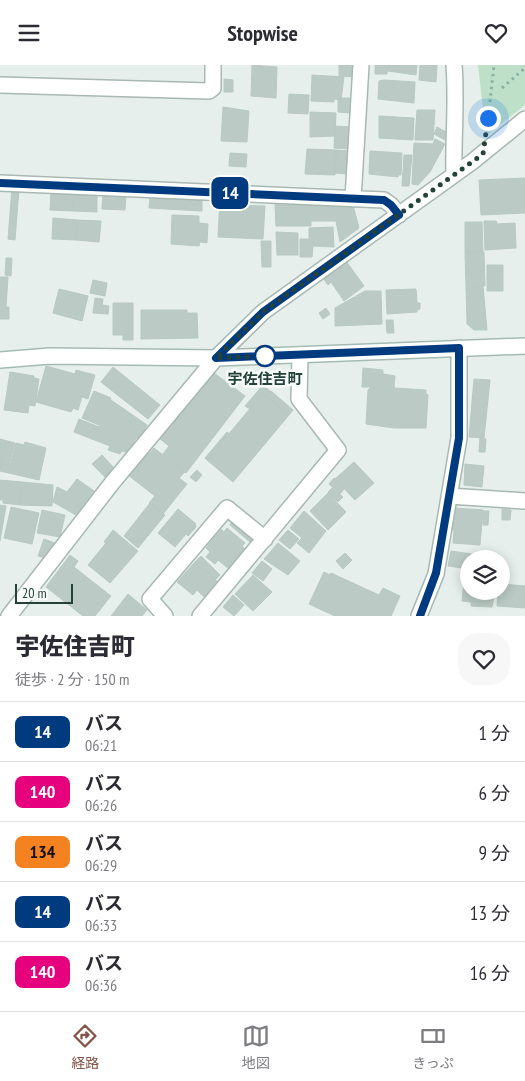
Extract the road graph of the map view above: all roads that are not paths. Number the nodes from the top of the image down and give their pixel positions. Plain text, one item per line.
1 (213, 65) edge
2 (362, 65) edge
3 (454, 65) edge
4 (0, 85) edge
5 (525, 119) edge
6 (454, 175) junction
7 (0, 183) edge
8 (353, 199) junction
9 (399, 215) junction
10 (525, 347) edge
11 (459, 348) junction
12 (300, 355) junction
13 (216, 358) junction
14 (0, 360) edge
15 (449, 496) junction
16 (525, 501) edge
17 (264, 539) junction
18 (9, 616) edge
19 (165, 616) edge
20 (200, 616) edge
21 (420, 616) edge

1 - 4 street
2 - 8 street
3 - 6 street
5 - 6 street
6 - 9 street
7 - 8 street
8 - 9 street
9 - 13 street
10 - 11 street
11 - 12 street
11 - 15 street
12 - 13 street
12 - 17 street
13 - 14 street
13 - 18 street
15 - 16 street
15 - 21 street
17 - 19 street
17 - 20 street

